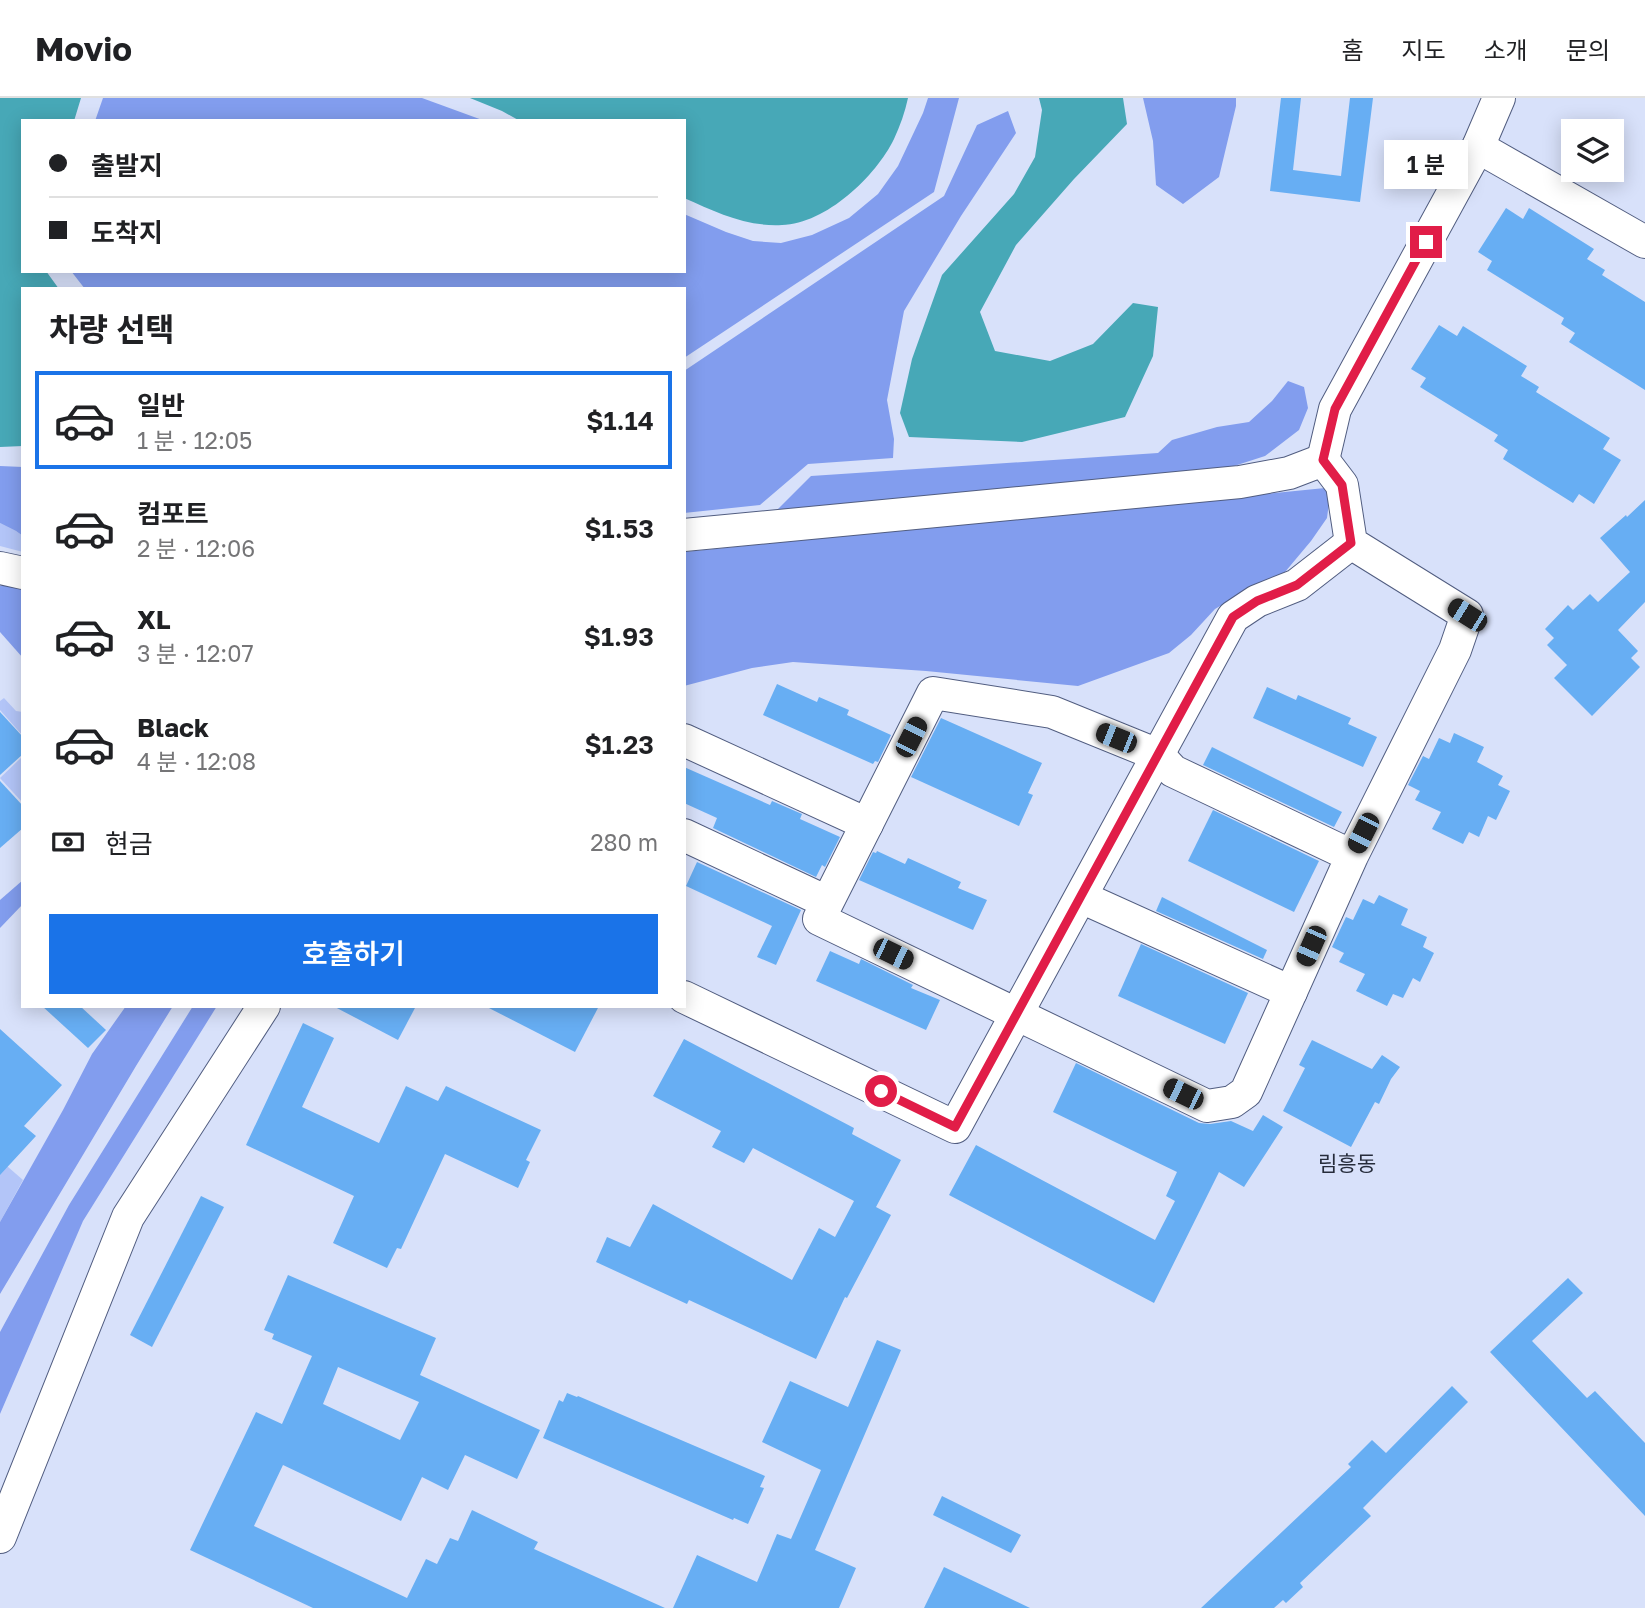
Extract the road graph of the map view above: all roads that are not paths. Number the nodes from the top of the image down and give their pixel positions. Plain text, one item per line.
1 (1499, 98) edge
2 (1478, 147) junction
3 (1645, 242) edge
4 (1323, 460) junction
5 (686, 535) edge
6 (1351, 543) junction
7 (0, 568) edge
8 (21, 573) edge
9 (686, 741) edge
10 (1158, 755) junction
11 (867, 824) junction
12 (686, 836) edge
13 (1352, 856) junction
14 (1081, 897) junction
15 (827, 902) junction
16 (1291, 992) junction
17 (686, 998) edge
18 (263, 1008) edge
19 (1017, 1013) junction
20 (0, 1537) edge

1 - 2 street
2 - 3 street
2 - 4 street
4 - 5 street
4 - 6 street
6 - 10 street
6 - 13 street
7 - 8 street
9 - 11 street
10 - 11 street
10 - 13 street
10 - 14 street
11 - 15 street
12 - 15 street
13 - 16 street
14 - 16 street
14 - 19 street
15 - 19 street
16 - 19 street
17 - 19 street
18 - 20 street

